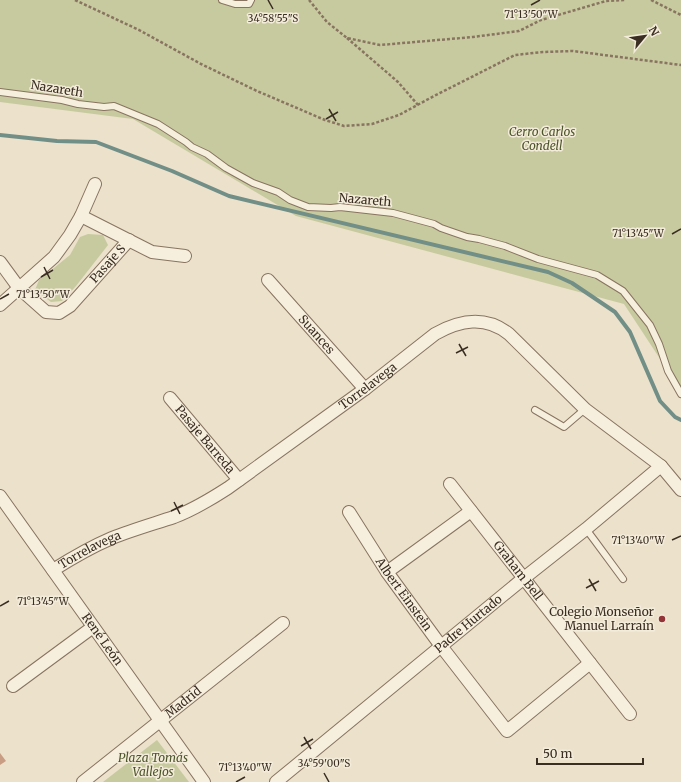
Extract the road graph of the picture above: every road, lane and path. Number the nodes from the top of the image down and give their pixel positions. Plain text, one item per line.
1 (75, 0) edge
2 (222, 0) edge
3 (251, 0) edge
4 (309, 0) edge
5 (626, 0) edge
6 (651, 0) edge
7 (681, 15) edge
8 (347, 38) junction
9 (681, 65) edge
10 (0, 92) edge
11 (418, 105) junction
12 (95, 184) dead end
13 (81, 216) junction
14 (128, 240) junction
15 (185, 256) dead end
16 (0, 262) edge
17 (268, 280) dead end
18 (19, 288) junction
19 (0, 305) edge
20 (365, 389) junction
21 (681, 394) edge
22 (170, 398) dead end
23 (585, 409) junction
24 (536, 410) dead end
25 (661, 466) junction
26 (239, 480) junction
27 (450, 484) dead end
28 (681, 490) edge
29 (0, 496) edge
30 (471, 511) junction
31 (349, 512) dead end
32 (586, 529) junction
33 (53, 570) junction
34 (387, 572) junction
35 (524, 578) junction
36 (623, 579) dead end
37 (283, 623) dead end
38 (93, 627) junction
39 (442, 646) junction
40 (590, 663) junction
41 (13, 686) dead end
42 (630, 714) dead end
43 (160, 720) junction
44 (83, 782) edge
45 (204, 782) edge
46 (276, 782) edge

1 - 11 path
2 - 3 lane
4 - 8 path
5 - 8 path
6 - 7 path
8 - 11 path
9 - 11 path
10 - 21 lane, Nazareth
12 - 13 street
13 - 14 street
13 - 18 street
14 - 15 street
14 - 18 street, Pasaje S
16 - 18 street, Pasaje S
17 - 20 street, Suances
18 - 19 street
20 - 23 street, Torrelavega
20 - 26 street, Torrelavega
22 - 26 street, Pasaje Barreda
23 - 24 lane
23 - 25 street, Torrelavega
25 - 28 street, Torrelavega
25 - 32 street, Padre Hurtado
26 - 33 street, Torrelavega
27 - 30 street, Graham Bell
29 - 33 street, René León
30 - 34 street
30 - 35 street, Graham Bell
31 - 34 street, Albert Einstein
32 - 35 street, Padre Hurtado
32 - 36 lane
33 - 38 street, René León
34 - 39 street, Albert Einstein
35 - 39 street, Padre Hurtado
35 - 40 street, Graham Bell
37 - 43 street, Madrid
38 - 41 street
38 - 43 street, René León
39 - 40 street, Albert Einstein
39 - 46 street, Padre Hurtado
40 - 42 street, Graham Bell
43 - 44 street, Madrid
43 - 45 street, René León

